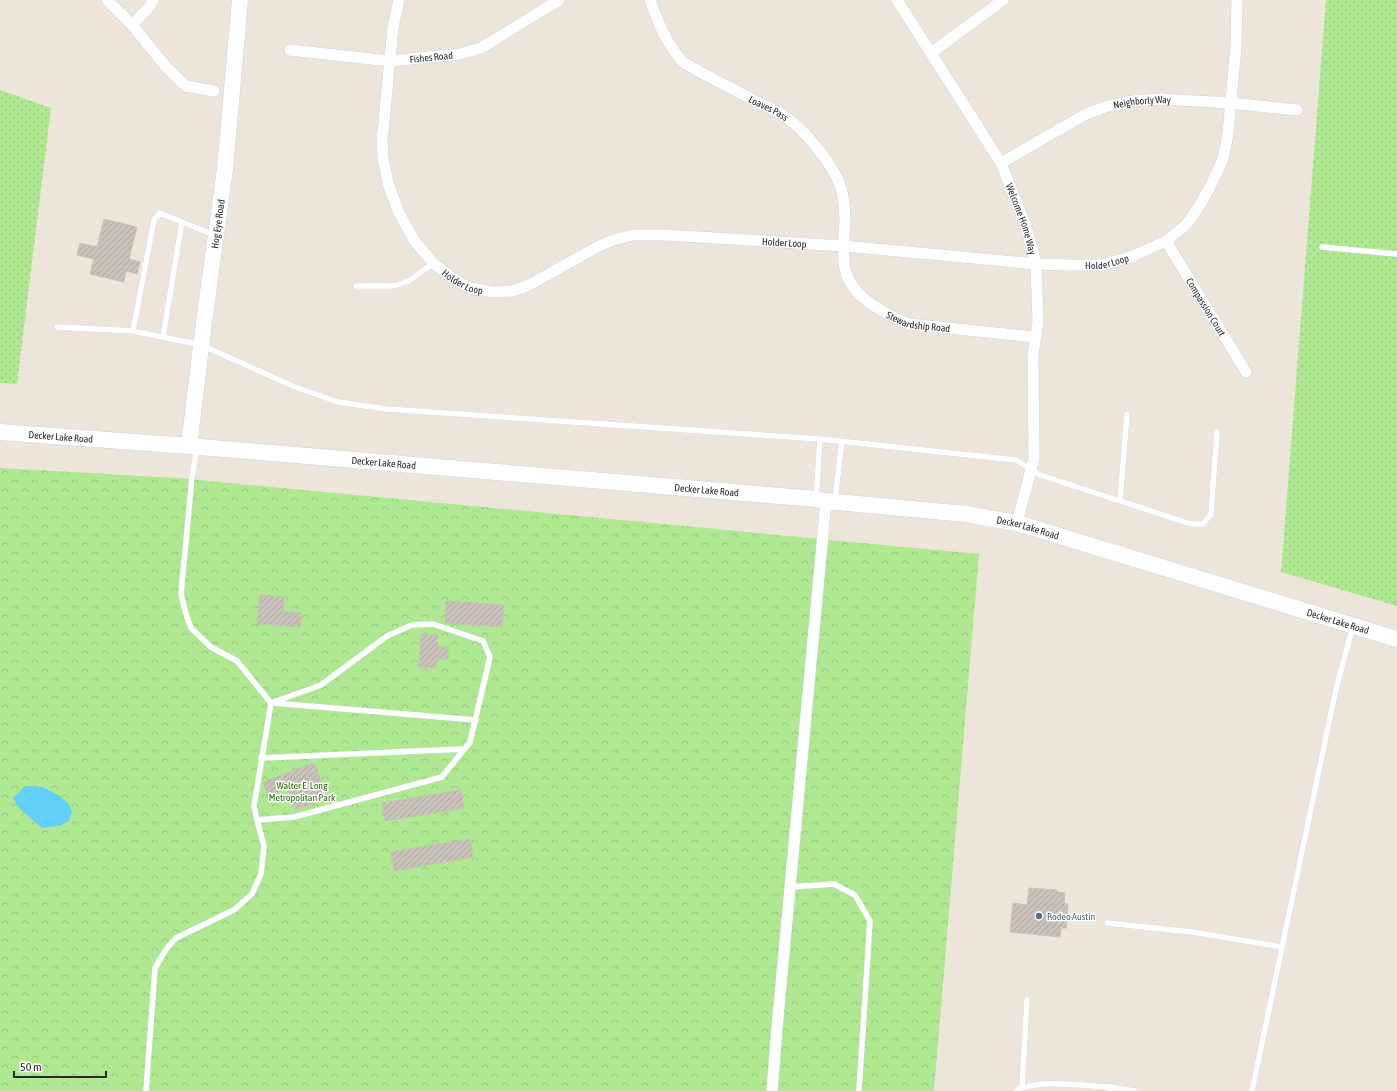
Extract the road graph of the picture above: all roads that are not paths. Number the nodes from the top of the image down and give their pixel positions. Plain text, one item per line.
1 (107, 0) edge
2 (153, 0) edge
3 (240, 0) edge
4 (399, 0) edge
5 (559, 0) edge
6 (650, 0) edge
7 (897, 0) edge
8 (1003, 0) edge
9 (1236, 0) edge
10 (132, 25) junction
11 (290, 50) dead end
12 (931, 53) junction
13 (390, 61) junction
14 (214, 92) dead end
15 (1231, 103) junction
16 (1297, 110) dead end
17 (1000, 163) junction
18 (182, 222) junction
19 (216, 235) junction
20 (1166, 241) junction
21 (844, 246) junction
22 (1322, 247) dead end
23 (1397, 254) edge
24 (433, 263) junction
25 (1036, 264) junction
26 (356, 286) dead end
27 (58, 327) dead end
28 (133, 331) junction
29 (162, 337) junction
30 (1036, 337) junction
31 (201, 345) junction
32 (1246, 372) dead end
33 (1127, 414) dead end
34 (0, 432) edge
35 (1217, 432) dead end
36 (820, 439) junction
37 (842, 441) junction
38 (193, 446) junction
39 (1030, 469) junction
40 (826, 500) junction
41 (1120, 501) junction
42 (1017, 523) junction
43 (1353, 626) junction
44 (1397, 639) edge
45 (271, 703) junction
46 (476, 720) junction
47 (464, 749) junction
48 (261, 758) junction
49 (257, 820) junction
50 (790, 888) junction
51 (1107, 923) dead end
52 (1282, 947) junction
53 (1027, 1000) dead end
54 (1022, 1087) junction
55 (1110, 1089) edge
56 (146, 1091) edge
57 (772, 1091) edge
58 (859, 1091) edge
59 (1016, 1091) edge
60 (1135, 1091) edge
61 (1252, 1091) edge

1 - 10 street
2 - 10 street
3 - 19 main road, Hog Eye Road
4 - 13 street, Holder Loop
5 - 13 street, Fishes Road
6 - 21 street, Loaves Pass
7 - 12 street, Welcome Home Way
8 - 12 street
9 - 15 street, Holder Loop
10 - 14 street
11 - 13 street, Fishes Road
12 - 17 street, Welcome Home Way
13 - 24 street, Holder Loop
15 - 16 street, Neighborly Way
15 - 17 street, Neighborly Way
15 - 20 street, Holder Loop
17 - 25 street, Welcome Home Way
18 - 19 lane
18 - 28 lane
18 - 29 lane
19 - 31 main road, Hog Eye Road
20 - 25 street, Holder Loop
20 - 32 street, Compassion Court
21 - 24 street, Holder Loop
21 - 25 street, Holder Loop
21 - 30 street, Stewardship Road
22 - 23 lane
24 - 26 lane
25 - 30 street, Welcome Home Way
27 - 28 lane
28 - 29 lane
29 - 31 lane
30 - 39 street, Welcome Home Way
31 - 36 lane
31 - 38 main road, Hog Eye Road
33 - 41 lane
34 - 38 main road, Decker Lake Road
35 - 41 lane
36 - 37 lane
36 - 40 lane
37 - 39 lane
37 - 40 lane
38 - 40 main road, Decker Lake Road
38 - 45 lane
39 - 41 lane
39 - 42 street, Welcome Home Way
40 - 42 main road, Decker Lake Road
40 - 50 street
42 - 43 main road, Decker Lake Road
43 - 44 main road, Decker Lake Road
43 - 52 lane
45 - 46 lane
45 - 46 lane
45 - 48 lane
46 - 47 lane
47 - 48 lane
47 - 49 lane
48 - 49 lane
49 - 56 lane
50 - 57 street
50 - 58 lane
51 - 52 lane
52 - 61 lane
53 - 54 lane
54 - 55 lane
54 - 59 lane
55 - 60 lane

